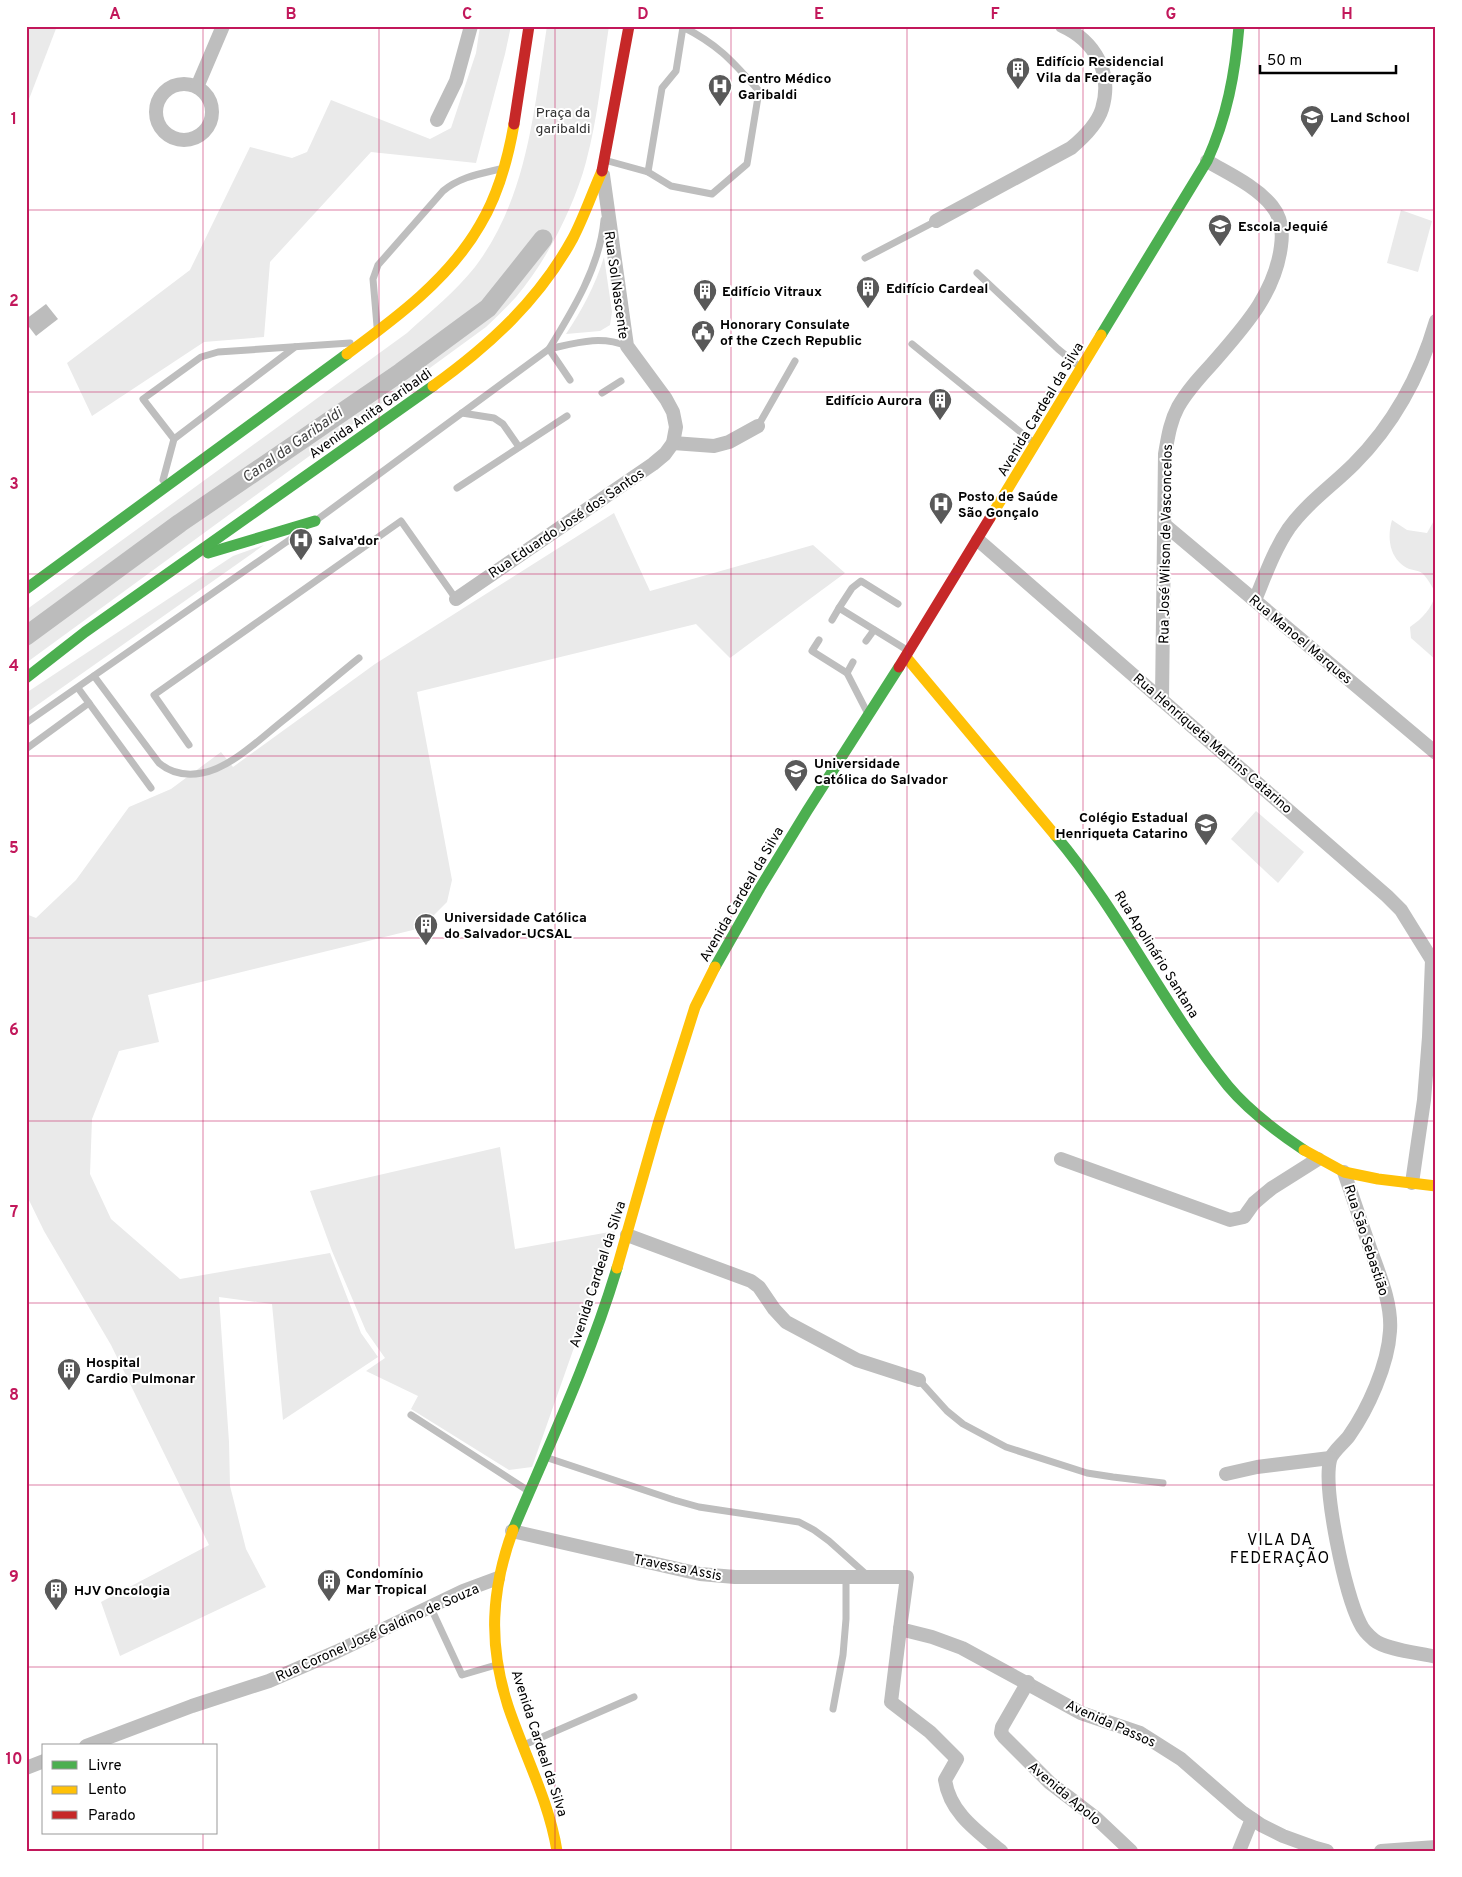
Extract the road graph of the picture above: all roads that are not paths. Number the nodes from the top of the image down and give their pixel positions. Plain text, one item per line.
1 (223, 26) edge
2 (471, 26) edge
3 (529, 26) edge
4 (629, 26) edge
5 (683, 26) edge
6 (1062, 26) edge
7 (1239, 26) edge
8 (197, 87) junction
9 (437, 120) dead end
10 (1207, 161) junction
11 (604, 166) junction
12 (505, 168) junction
13 (648, 172) junction
14 (606, 205) junction
15 (936, 221) joint
16 (865, 258) dead end
17 (977, 273) dead end
18 (1436, 321) edge
19 (378, 330) junction
20 (362, 342) junction
21 (912, 344) dead end
22 (627, 346) junction
23 (296, 347) junction
24 (549, 349) junction
25 (796, 361) dead end
26 (1082, 368) junction
27 (570, 380) dead end
28 (621, 381) dead end
29 (602, 393) dead end
30 (462, 413) junction
31 (568, 416) dead end
32 (758, 426) joint
33 (174, 439) junction
34 (672, 443) junction
35 (1036, 445) junction
36 (519, 448) junction
37 (457, 488) dead end
38 (161, 490) junction
39 (315, 521) junction
40 (1165, 525) junction
41 (978, 540) junction
42 (191, 558) junction
43 (26, 589) edge
44 (456, 599) joint
45 (1255, 600) junction
46 (898, 604) dead end
47 (839, 608) junction
48 (832, 620) dead end
49 (874, 630) junction
50 (819, 640) dead end
51 (866, 641) dead end
52 (908, 654) junction
53 (359, 658) dead end
54 (853, 662) dead end
55 (847, 673) junction
56 (94, 676) junction
57 (26, 678) edge
58 (78, 688) junction
59 (1162, 698) junction
60 (89, 703) junction
61 (869, 715) junction
62 (26, 723) edge
63 (189, 745) dead end
64 (26, 749) edge
65 (1436, 754) edge
66 (151, 788) dead end
67 (1434, 961) edge
68 (1061, 1159) dead end
69 (1318, 1159) junction
70 (1344, 1172) junction
71 (1412, 1183) junction
72 (1436, 1186) edge
73 (627, 1235) junction
74 (919, 1380) joint
75 (411, 1415) dead end
76 (545, 1457) junction
77 (1330, 1458) junction
78 (1226, 1474) dead end
79 (1163, 1483) dead end
80 (529, 1492) junction
81 (512, 1531) junction
82 (846, 1577) junction
83 (869, 1577) junction
84 (498, 1578) junction
85 (430, 1606) junction
86 (900, 1629) junction
87 (1436, 1657) edge
88 (498, 1664) junction
89 (1028, 1682) junction
90 (634, 1697) dead end
91 (833, 1708) dead end
92 (91, 1744) edge
93 (523, 1745) junction
94 (42, 1762) edge
95 (26, 1768) edge
96 (1252, 1819) junction
97 (1436, 1847) edge
98 (557, 1851) edge
99 (1001, 1851) edge
100 (1131, 1851) edge
101 (1239, 1851) edge
102 (1327, 1851) edge
103 (1381, 1851) edge

1 - 8 street
2 - 9 street
3 - 12 main road
4 - 11 main road, Avenida Anita Garibaldi
5 - 13 lane
5 - 13 lane
6 - 15 street
7 - 10 main road, Avenida Cardeal da Silva
8 - 8 street
10 - 26 main road, Avenida Cardeal da Silva
10 - 40 street, Rua José Wilson de Vasconcelos
11 - 13 lane
11 - 14 street, Rua Sol Nascente
11 - 42 main road, Avenida Anita Garibaldi
12 - 19 main road
12 - 19 lane
14 - 22 street, Rua Sol Nascente
14 - 24 lane
15 - 16 lane
17 - 26 lane
18 - 45 street
19 - 20 main road
20 - 23 lane
20 - 38 main road
21 - 35 lane
22 - 24 lane
22 - 34 street, Rua Sol Nascente
23 - 33 lane
23 - 33 lane
24 - 27 lane
24 - 30 lane
25 - 32 lane
26 - 35 main road, Avenida Cardeal da Silva
28 - 29 lane
30 - 36 lane
30 - 39 lane
31 - 36 lane
32 - 34 street
33 - 38 lane
34 - 44 street, Rua Eduardo José dos Santos
35 - 41 main road, Avenida Cardeal da Silva
36 - 37 lane
38 - 43 main road
39 - 42 main road
39 - 56 lane
40 - 45 street, Rua Manoel Marques
40 - 59 street, Rua José Wilson de Vasconcelos
41 - 52 main road, Avenida Cardeal da Silva
41 - 59 street, Rua Henriqueta Martins Catarino
42 - 57 main road, Avenida Anita Garibaldi
44 - 63 lane
45 - 65 street, Rua Manoel Marques
46 - 47 lane
47 - 48 lane
47 - 49 lane
49 - 51 lane
49 - 52 lane
50 - 55 lane
52 - 61 main road, Avenida Cardeal da Silva
52 - 69 main road, Rua Apolinário Santana
53 - 56 lane
54 - 55 lane
55 - 61 lane
56 - 58 lane
58 - 60 lane
58 - 62 lane
59 - 67 street, Rua Henriqueta Martins Catarino
60 - 64 lane
60 - 66 lane
61 - 73 main road, Avenida Cardeal da Silva
67 - 71 street
68 - 69 street
69 - 70 main road, Rua Apolinário Santana
70 - 71 main road, Rua Apolinário Santana
70 - 77 street, Rua São Sebastião
71 - 72 main road, Rua Apolinário Santana
73 - 74 street
73 - 76 main road, Avenida Cardeal da Silva
74 - 79 lane
75 - 80 lane
76 - 80 main road, Avenida Cardeal da Silva
76 - 83 lane
77 - 78 street
77 - 87 street
80 - 81 main road, Avenida Cardeal da Silva
81 - 82 street, Travessa Assis
81 - 84 main road, Avenida Cardeal da Silva
82 - 83 street, Travessa Assis
82 - 91 lane
83 - 86 street, Travessa Assis
84 - 85 street, Rua Coronel José Galdino de Souza
84 - 88 main road, Avenida Cardeal da Silva
85 - 88 lane
85 - 92 street, Rua Coronel José Galdino de Souza
86 - 89 street, Avenida Passos
86 - 99 street
88 - 93 main road, Avenida Cardeal da Silva
89 - 96 street, Avenida Passos
89 - 100 street, Avenida Apolo
90 - 93 lane
93 - 98 main road, Avenida Cardeal da Silva
94 - 95 street
96 - 101 street
96 - 102 street, Avenida Passos
97 - 103 street

